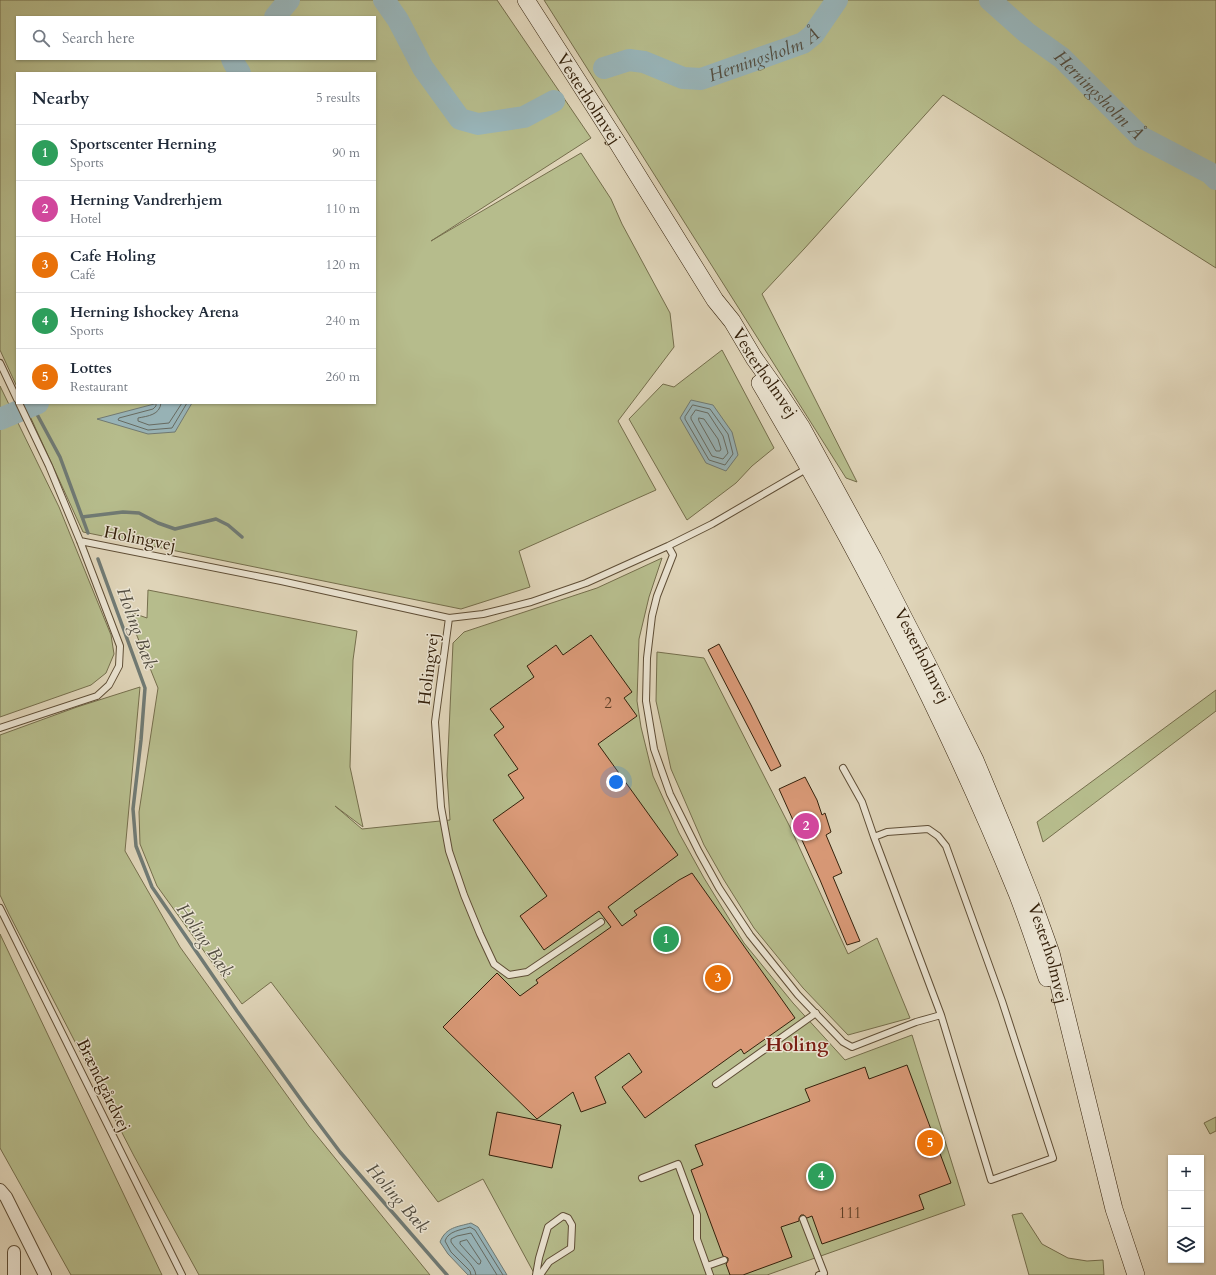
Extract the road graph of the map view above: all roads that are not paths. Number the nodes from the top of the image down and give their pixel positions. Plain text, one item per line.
1 (526, 0) edge
2 (0, 363) edge
3 (16, 398) edge
4 (19, 404) edge
5 (815, 464) junction
6 (80, 541) junction
7 (668, 546) junction
8 (449, 618) junction
9 (0, 728) edge
10 (843, 768) dead end
11 (874, 837) junction
12 (0, 908) edge
13 (601, 922) dead end
14 (816, 1013) junction
15 (941, 1014) junction
16 (716, 1084) dead end
17 (642, 1178) dead end
18 (0, 1190) edge
19 (1114, 1209) junction
20 (803, 1219) dead end
21 (14, 1252) dead end
22 (724, 1260) dead end
23 (707, 1266) junction
24 (14, 1275) edge
25 (45, 1275) edge
26 (182, 1275) edge
27 (536, 1275) edge
28 (540, 1275) edge
29 (710, 1275) edge
30 (819, 1275) edge
31 (1124, 1275) edge
32 (1136, 1275) edge

1 - 5 street, Vesterholmvej
2 - 3 lane
4 - 6 lane
5 - 7 lane
5 - 19 street, Vesterholmvej
6 - 8 lane, Holingvej
6 - 9 lane
7 - 8 lane
7 - 14 lane
8 - 13 lane, Holingvej
10 - 11 lane
11 - 15 lane
11 - 15 lane
12 - 26 lane, Brændgårdvej
14 - 15 lane
14 - 16 lane
17 - 23 lane
18 - 25 street
19 - 31 street, Vesterholmvej
19 - 32 street, Vesterholmvej
20 - 30 lane
21 - 24 street
22 - 23 lane
23 - 29 lane
27 - 28 lane

